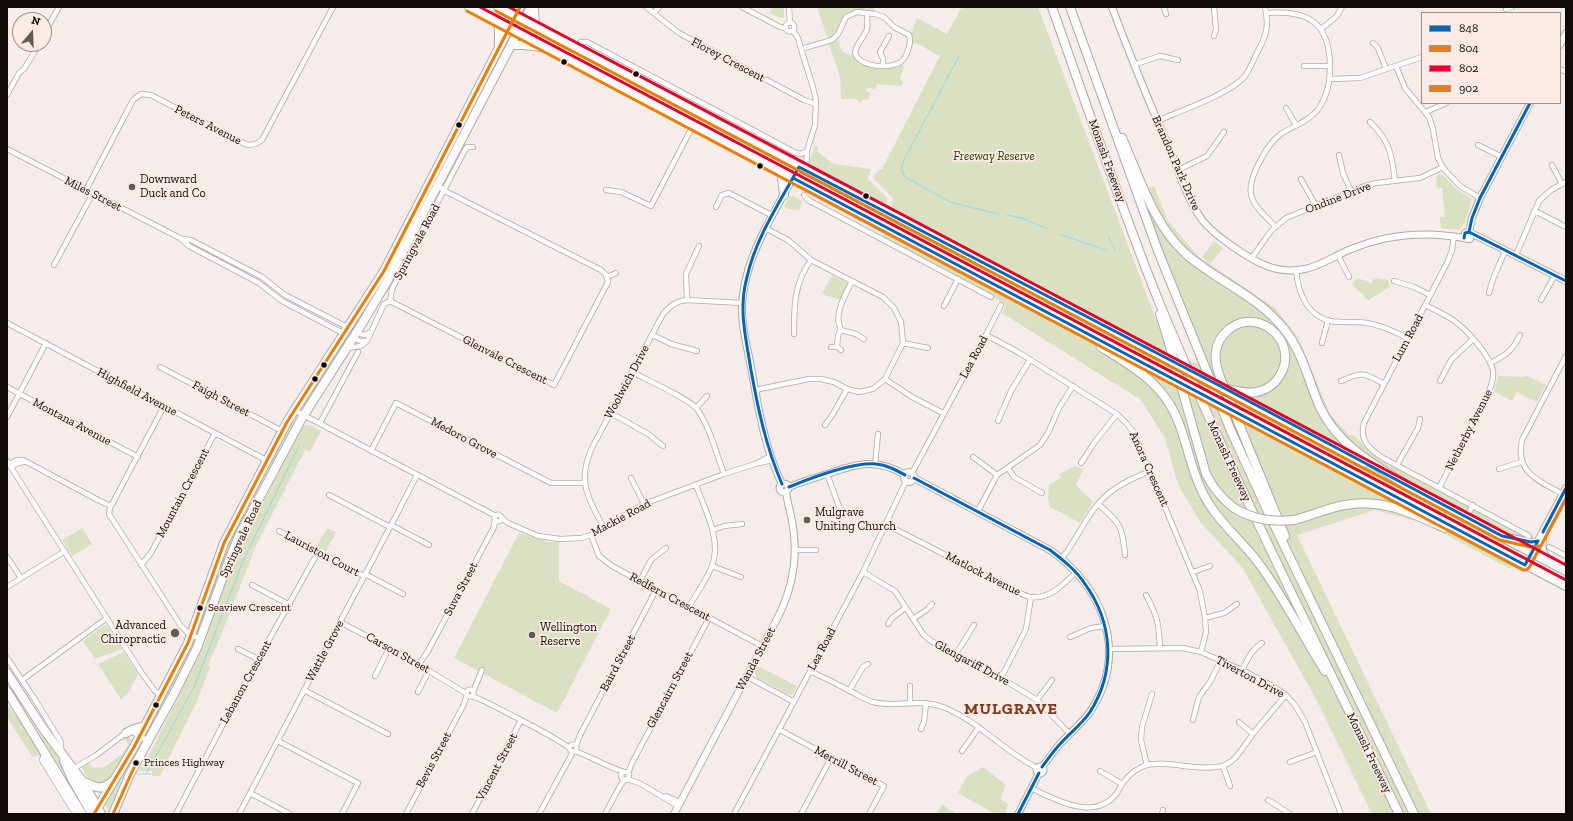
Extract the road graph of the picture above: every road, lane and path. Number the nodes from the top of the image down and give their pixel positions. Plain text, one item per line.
1 (59, 7) edge
2 (333, 7) edge
3 (469, 7) edge
4 (498, 7) edge
5 (520, 7) edge
6 (533, 7) edge
7 (646, 7) edge
8 (659, 7) edge
9 (742, 7) edge
10 (789, 7) edge
11 (1052, 7) edge
12 (1070, 7) edge
13 (1112, 7) edge
14 (1164, 7) edge
15 (1214, 7) edge
16 (1265, 7) edge
17 (1342, 7) edge
18 (1512, 7) edge
19 (1506, 10) edge
20 (654, 13) junction
21 (867, 13) junction
22 (1266, 13) junction
23 (1166, 14) dead end
24 (516, 16) junction
25 (52, 20) edge
26 (524, 21) junction
27 (498, 22) junction
28 (790, 23) junction
29 (535, 26) junction
30 (509, 28) junction
31 (785, 28) junction
32 (1321, 29) junction
33 (793, 31) junction
34 (518, 33) junction
35 (1566, 33) edge
36 (889, 36) dead end
37 (1214, 36) dead end
38 (581, 42) dead end
39 (1373, 43) dead end
40 (1561, 43) edge
41 (512, 44) junction
42 (499, 48) junction
43 (548, 48) junction
44 (801, 49) junction
45 (34, 52) edge
46 (1421, 57) edge
47 (1178, 60) dead end
48 (1133, 65) junction
49 (883, 66) junction
50 (1304, 66) dead end
51 (1330, 66) junction
52 (1396, 66) junction
53 (1386, 69) junction
54 (1330, 79) junction
55 (7, 95) edge
56 (1104, 100) junction
57 (816, 104) junction
58 (1444, 104) edge
59 (1529, 104) edge
60 (274, 106) dead end
61 (279, 108) junction
62 (1286, 108) dead end
63 (1426, 112) junction
64 (699, 114) junction
65 (1157, 121) junction
66 (1370, 122) dead end
67 (693, 125) junction
68 (1296, 125) junction
69 (1224, 132) dead end
70 (760, 134) junction
71 (756, 144) junction
72 (1478, 145) dead end
73 (473, 146) dead end
74 (7, 149) edge
75 (807, 151) junction
76 (1339, 155) dead end
77 (1502, 157) junction
78 (1552, 165) dead end
79 (1443, 167) junction
80 (803, 169) junction
81 (1178, 170) junction
82 (781, 171) junction
83 (793, 178) junction
84 (1301, 179) dead end
85 (1395, 181) junction
86 (1564, 183) edge
87 (437, 186) junction
88 (86, 190) junction
89 (606, 190) dead end
90 (1351, 191) junction
91 (93, 193) junction
92 (784, 195) junction
93 (804, 195) dead end
94 (1480, 198) junction
95 (1316, 206) junction
96 (716, 207) dead end
97 (1535, 211) junction
98 (773, 216) junction
99 (896, 218) junction
100 (1275, 226) junction
101 (1566, 227) edge
102 (766, 228) junction
103 (890, 228) junction
104 (1133, 234) junction
105 (1467, 235) junction
106 (1454, 236) junction
107 (180, 238) junction
108 (699, 246) dead end
109 (213, 251) junction
110 (1505, 251) junction
111 (1338, 255) junction
112 (1516, 255) junction
113 (210, 257) junction
114 (1251, 259) junction
115 (811, 260) junction
116 (54, 265) dead end
117 (239, 265) junction
118 (236, 270) junction
119 (1296, 270) junction
120 (616, 272) dead end
121 (1555, 275) junction
122 (262, 277) junction
123 (608, 277) junction
124 (1349, 277) dead end
125 (958, 279) junction
126 (852, 281) junction
127 (1394, 281) dead end
128 (1566, 281) edge
129 (259, 283) junction
130 (1489, 293) dead end
131 (1430, 295) junction
132 (991, 297) dead end
133 (687, 300) junction
134 (1541, 300) dead end
135 (390, 301) junction
136 (742, 303) junction
137 (1000, 305) dead end
138 (1426, 305) junction
139 (944, 306) dead end
140 (321, 314) junction
141 (1051, 315) junction
142 (318, 320) junction
143 (1328, 320) junction
144 (7, 323) edge
145 (345, 330) junction
146 (841, 330) junction
147 (371, 332) junction
148 (653, 334) junction
149 (794, 334) dead end
150 (355, 335) junction
151 (986, 335) junction
152 (1520, 335) dead end
153 (1408, 338) junction
154 (865, 339) dead end
155 (1473, 339) junction
156 (367, 341) junction
157 (46, 343) junction
158 (903, 343) junction
159 (1322, 343) dead end
160 (831, 347) dead end
161 (346, 348) junction
162 (928, 348) dead end
163 (697, 351) dead end
164 (358, 352) dead end
165 (1566, 356) edge
166 (1030, 360) junction
167 (1490, 363) junction
168 (160, 367) dead end
169 (632, 372) junction
170 (886, 379) junction
171 (1342, 381) dead end
172 (1440, 381) dead end
173 (1384, 384) junction
174 (1073, 386) junction
175 (7, 388) edge
176 (846, 389) junction
177 (755, 390) junction
178 (1232, 392) junction
179 (19, 394) junction
180 (707, 396) dead end
181 (164, 406) junction
182 (696, 408) junction
183 (294, 409) junction
184 (611, 413) junction
185 (943, 413) junction
186 (1117, 414) junction
187 (304, 415) junction
188 (7, 417) edge
189 (1420, 420) dead end
190 (998, 421) dead end
191 (320, 423) junction
192 (825, 425) dead end
193 (282, 431) junction
194 (215, 433) junction
195 (878, 434) dead end
196 (663, 446) dead end
197 (371, 451) junction
198 (972, 456) dead end
199 (138, 457) junction
200 (772, 458) junction
201 (266, 460) junction
202 (1522, 462) junction
203 (1081, 463) dead end
204 (9, 464) edge
205 (875, 464) junction
206 (1397, 465) junction
207 (1008, 468) junction
208 (1500, 469) dead end
209 (1150, 471) junction
210 (724, 474) junction
211 (828, 474) junction
212 (418, 475) junction
213 (997, 475) junction
214 (913, 476) junction
215 (631, 478) dead end
216 (906, 478) junction
217 (584, 483) junction
218 (696, 485) junction
219 (1439, 488) junction
220 (787, 489) junction
221 (1565, 491) edge
222 (1042, 493) dead end
223 (1420, 493) junction
224 (329, 495) dead end
225 (644, 504) junction
226 (1098, 504) junction
227 (1473, 505) junction
228 (111, 507) junction
229 (840, 509) dead end
230 (978, 512) junction
231 (1466, 518) junction
232 (498, 519) junction
233 (742, 524) dead end
234 (887, 525) junction
235 (1480, 525) junction
236 (391, 526) junction
237 (604, 528) junction
238 (713, 530) junction
239 (279, 531) dead end
240 (1543, 532) junction
241 (591, 535) junction
242 (1502, 536) junction
243 (1529, 536) dead end
244 (1479, 540) junction
245 (1538, 541) junction
246 (429, 545) dead end
247 (1549, 547) dead end
248 (666, 548) dead end
249 (795, 550) junction
250 (816, 550) dead end
251 (65, 551) junction
252 (318, 552) junction
253 (1532, 552) junction
254 (1125, 555) dead end
255 (1566, 556) edge
256 (7, 557) edge
257 (1062, 558) junction
258 (1553, 563) junction
259 (1525, 565) junction
260 (712, 566) junction
261 (1210, 566) dead end
262 (142, 567) junction
263 (1566, 571) edge
264 (863, 572) junction
265 (1076, 572) junction
266 (1193, 572) junction
267 (365, 575) junction
268 (741, 577) dead end
269 (20, 578) junction
270 (640, 581) junction
271 (252, 585) dead end
272 (1566, 586) edge
273 (7, 587) edge
274 (656, 590) junction
275 (403, 594) dead end
276 (1146, 595) dead end
277 (1309, 596) junction
278 (1031, 597) junction
279 (932, 604) dead end
280 (1237, 604) dead end
281 (290, 605) junction
282 (689, 608) junction
283 (905, 608) junction
284 (107, 618) junction
285 (709, 618) junction
286 (1205, 618) junction
287 (913, 619) junction
288 (340, 622) junction
289 (888, 624) dead end
290 (974, 625) dead end
291 (1106, 626) junction
292 (191, 635) junction
293 (1070, 636) dead end
294 (200, 639) junction
295 (1262, 643) dead end
296 (762, 646) junction
297 (238, 648) dead end
298 (389, 648) junction
299 (1160, 648) junction
300 (1108, 649) junction
301 (1201, 652) junction
302 (956, 654) junction
303 (7, 658) edge
304 (258, 660) junction
305 (1221, 660) junction
306 (868, 664) dead end
307 (421, 665) junction
308 (429, 670) junction
309 (482, 670) dead end
310 (1242, 670) junction
311 (810, 671) junction
312 (7, 673) edge
313 (374, 676) dead end
314 (746, 676) junction
315 (1001, 678) junction
316 (1052, 680) dead end
317 (14, 683) edge
318 (910, 686) dead end
319 (7, 690) edge
320 (304, 690) junction
321 (850, 691) junction
322 (418, 692) dead end
323 (470, 693) junction
324 (1152, 694) dead end
325 (161, 695) junction
326 (1286, 695) junction
327 (1037, 700) junction
328 (794, 702) junction
329 (910, 703) junction
330 (926, 703) junction
331 (1345, 704) junction
332 (521, 720) junction
333 (1193, 720) dead end
334 (1239, 722) dead end
335 (145, 726) junction
336 (979, 727) junction
337 (922, 729) dead end
338 (780, 730) junction
339 (388, 734) dead end
340 (1070, 734) junction
341 (1253, 734) junction
342 (124, 735) junction
343 (138, 738) junction
344 (148, 741) junction
345 (278, 741) junction
346 (573, 748) junction
347 (45, 751) junction
348 (962, 751) dead end
349 (1317, 752) junction
350 (61, 754) junction
351 (831, 758) junction
352 (1290, 762) dead end
353 (1147, 765) junction
354 (1223, 766) junction
355 (73, 769) junction
356 (1040, 770) junction
357 (1100, 772) dead end
358 (625, 776) junction
359 (114, 781) junction
360 (83, 782) junction
361 (1122, 784) junction
362 (1230, 786) dead end
363 (1032, 788) junction
364 (250, 793) junction
365 (121, 797) junction
366 (1268, 800) dead end
367 (679, 804) junction
368 (96, 812) edge
369 (1078, 812) dead end
370 (1095, 813) dead end
371 (77, 814) edge
372 (82, 814) edge
373 (113, 814) edge
374 (118, 814) edge
375 (176, 814) edge
376 (239, 814) edge
377 (290, 814) edge
378 (342, 814) edge
379 (406, 814) edge
380 (472, 814) edge
381 (539, 814) edge
382 (605, 814) edge
383 (674, 814) edge
384 (734, 814) edge
385 (802, 814) edge
386 (870, 814) edge
387 (1018, 814) edge
388 (1290, 814) edge
389 (1341, 814) edge
390 (1399, 814) edge
391 (1414, 814) edge

1 - 25 street
2 - 61 street, Peters Avenue
3 - 27 highway
4 - 24 highway
5 - 24 highway, Springvale Road
6 - 26 highway, Springvale Road
6 - 29 highway
7 - 20 street, Florey Crescent
8 - 20 street
9 - 31 street
10 - 28 street
11 - 104 highway, Monash Freeway
12 - 56 highway, Monash Freeway
13 - 48 street, Brandon Park Drive
14 - 23 street
15 - 37 street
16 - 22 street
17 - 32 street
18 - 19 street
20 - 57 street, Florey Crescent
21 - 44 street
21 - 49 street
21 - 49 street
22 - 32 street
22 - 65 street
24 - 26 highway
24 - 30 highway, Springvale Road
26 - 29 highway
26 - 34 highway, Springvale Road
27 - 30 highway
27 - 42 highway
28 - 31 street
28 - 33 street
29 - 64 highway
30 - 34 highway
30 - 42 highway, Springvale Road
31 - 33 street
32 - 51 street
33 - 44 street
34 - 41 highway, Springvale Road
34 - 43 highway
35 - 40 street
36 - 49 street
38 - 70 street
39 - 53 street
41 - 43 highway
41 - 87 highway, Springvale Road
42 - 87 highway, Springvale Road
43 - 67 highway
44 - 57 street
45 - 55 street
46 - 52 street
47 - 48 street
48 - 65 street, Brandon Park Drive
50 - 51 street
51 - 54 street
52 - 53 street
52 - 63 street
53 - 54 street
54 - 68 street
56 - 223 highway
56 - 277 highway, Monash Freeway
57 - 75 street
58 - 63 street
59 - 77 street
60 - 61 street
61 - 88 street, Peters Avenue
62 - 68 street
63 - 79 street
64 - 67 street
64 - 71 highway
65 - 81 street, Brandon Park Drive
66 - 85 street
67 - 82 highway
67 - 89 street
68 - 100 street
69 - 81 street
70 - 71 street
70 - 75 street
71 - 80 highway
72 - 77 street
73 - 87 street, Springvale Road
74 - 88 street, Miles Street
75 - 80 street
76 - 90 street
77 - 94 street
78 - 86 street
79 - 85 street, Ondine Drive
79 - 94 street
80 - 83 street
80 - 99 highway
81 - 114 street, Brandon Park Drive
82 - 83 highway
82 - 92 highway
83 - 92 street
83 - 103 highway
84 - 95 street
85 - 90 street, Ondine Drive
86 - 97 street
87 - 123 street
87 - 135 street, Springvale Road
87 - 145 highway, Springvale Road
87 - 150 highway, Springvale Road
88 - 91 street, Miles Street
90 - 95 street, Ondine Drive
91 - 107 street, Miles Street
91 - 116 street
92 - 98 street
93 - 125 street
94 - 105 street
95 - 100 street, Ondine Drive
96 - 98 street
97 - 101 street
97 - 112 street
98 - 102 street
99 - 103 highway
99 - 178 highway, bridge
100 - 114 street, Ondine Drive
102 - 115 street
102 - 136 street
103 - 141 highway
104 - 244 highway, bridge
104 - 331 highway, Monash Freeway
105 - 106 street, Brandon Park Drive
105 - 110 street
106 - 111 street, Brandon Park Drive
106 - 131 street, Lum Road
107 - 109 street, Miles Street
107 - 113 street, Miles Street
108 - 133 street
109 - 113 street
109 - 117 street, Miles Street
110 - 112 street
110 - 130 street
111 - 119 street, Brandon Park Drive
111 - 124 street
112 - 121 street
113 - 118 street, Miles Street
114 - 119 street, Brandon Park Drive
115 - 126 street
115 - 149 street
117 - 118 street
117 - 122 street, Miles Street
118 - 129 street, Miles Street
119 - 143 street
120 - 123 street
121 - 128 street
121 - 134 street
122 - 129 street
122 - 140 street, Miles Street
123 - 135 street, Glenvale Crescent
125 - 132 street
125 - 139 street
126 - 146 street
126 - 158 street
127 - 131 street
129 - 142 street, Miles Street
131 - 138 street, Lum Road
133 - 136 street, Woolwich Drive
133 - 148 street, Woolwich Drive
135 - 147 street, Springvale Road
136 - 177 street
137 - 151 street, Lea Road
138 - 153 street, Lum Road
138 - 155 street, Netherby Avenue
140 - 142 street
140 - 145 street, Miles Street
141 - 244 highway, bridge
141 - 331 highway
142 - 145 street, Miles Street
143 - 153 street
143 - 159 street
144 - 157 street, Highfield Avenue
145 - 150 highway
145 - 183 highway, Springvale Road
146 - 154 street
146 - 160 street
147 - 150 street
147 - 156 street, Springvale Road
148 - 163 street
148 - 169 street, Woolwich Drive
150 - 156 street
150 - 161 highway, Springvale Road
151 - 166 street, Anora Crescent
151 - 185 street, Lea Road
152 - 167 street
153 - 173 street, Lum Road
155 - 167 street, Netherby Avenue
155 - 172 street
156 - 161 street
157 - 179 street
157 - 181 street, Highfield Avenue
158 - 162 street
158 - 170 street
161 - 187 highway, Springvale Road
164 - 191 street
165 - 202 street
166 - 174 street, Anora Crescent
166 - 190 street
167 - 219 street, Netherby Avenue
168 - 193 street, Faigh Street
169 - 182 street
169 - 184 street, Woolwich Drive
170 - 176 street
170 - 185 street
171 - 173 street
173 - 206 street, Lum Road
174 - 186 street, Anora Crescent
174 - 207 street
175 - 179 street, Montana Avenue
176 - 177 street
176 - 192 street
177 - 200 street
178 - 223 highway
178 - 277 highway
179 - 188 street
179 - 199 street, Montana Avenue
180 - 182 street
181 - 194 street, Highfield Avenue
181 - 199 street
182 - 210 street
183 - 187 street, Mackie Road
183 - 193 highway, Springvale Road
184 - 196 street
184 - 217 street, Woolwich Drive
185 - 214 street, Lea Road
186 - 203 street
186 - 209 street, Anora Crescent
187 - 191 street, Mackie Road
187 - 294 highway, Springvale Road
189 - 206 street
191 - 197 street, Mackie Road
193 - 201 highway, Springvale Road
194 - 201 street, Highfield Avenue
194 - 262 street, Mountain Crescent
195 - 205 street
197 - 212 street, Mackie Road
197 - 217 street, Medoro Grove
198 - 213 street
199 - 228 street
200 - 210 street, Mackie Road
200 - 220 street
201 - 292 highway, Springvale Road
202 - 208 street
202 - 221 street
204 - 228 street
204 - 251 street
205 - 211 street
205 - 216 street
206 - 219 street
207 - 213 street
207 - 222 street
209 - 226 street
209 - 266 street, Anora Crescent
210 - 218 street, Mackie Road
211 - 220 street
211 - 229 street
212 - 232 street, Mackie Road
212 - 236 street, Wattle Grove
213 - 230 street
214 - 216 street
214 - 230 street
215 - 225 street
216 - 234 street, Lea Road
217 - 237 street, Woolwich Drive
218 - 225 street, Mackie Road
218 - 238 street
219 - 227 street
220 - 249 street, Wanda Street
221 - 240 street
223 - 231 highway
224 - 236 street
225 - 237 street, Mackie Road
226 - 254 street
226 - 257 street
227 - 231 street
227 - 243 street
228 - 262 street
230 - 257 street
231 - 235 highway
232 - 241 street, Mackie Road
232 - 307 street, Suva Street
233 - 238 street
234 - 264 street, Lea Road
234 - 278 street, Matlock Avenue
235 - 242 highway
235 - 244 highway
236 - 246 street
236 - 267 street, Wattle Grove
237 - 241 street, Mackie Road
238 - 260 street
239 - 252 street, Lauriston Court
240 - 245 street
240 - 258 street
241 - 270 street, Redfern Crescent
242 - 245 street
242 - 253 highway
244 - 259 highway
245 - 253 street
247 - 255 street
248 - 270 street
249 - 250 street
249 - 296 street, Wanda Street
251 - 269 street
251 - 284 street
252 - 267 street, Lauriston Court
252 - 281 street, Lebanon Crescent
253 - 258 highway
253 - 259 highway
256 - 269 street
257 - 265 street
258 - 263 highway
259 - 272 highway
260 - 268 street
260 - 282 street
261 - 266 street
262 - 292 street
264 - 283 street, Glengariff Drive
264 - 311 street, Lea Road
265 - 278 street, Matlock Avenue
265 - 291 street
266 - 286 street, Anora Crescent
267 - 275 street, Lauriston Court
267 - 288 street, Wattle Grove
269 - 273 street
270 - 274 street, Redfern Crescent
271 - 281 street
274 - 282 street, Redfern Crescent
274 - 346 street, Baird Street
276 - 299 street
277 - 391 highway, Monash Freeway
278 - 315 street
279 - 287 street
280 - 286 street
281 - 304 street, Lebanon Crescent
282 - 285 street, Redfern Crescent
283 - 287 street, Glengariff Drive
283 - 289 street
284 - 317 street
284 - 325 street
285 - 296 street, Redfern Crescent
285 - 358 street, Glencairn Street
286 - 301 street, Anora Crescent
287 - 302 street, Glengariff Drive
288 - 298 street, Carson Street
288 - 320 street, Wattle Grove
290 - 302 street
291 - 293 street
291 - 300 street
292 - 294 street
292 - 325 highway, Springvale Road
294 - 344 highway, Springvale Road
295 - 310 street
296 - 314 street, Wanda Street
297 - 304 street
298 - 307 street, Carson Street
298 - 313 street
299 - 300 street, Tiverton Drive
299 - 301 street, Tiverton Drive
300 - 340 street
301 - 305 street, Tiverton Drive
302 - 315 street, Glengariff Drive
303 - 317 street
304 - 375 street, Lebanon Crescent
305 - 310 street, Tiverton Drive
305 - 333 street
306 - 321 street
307 - 308 street, Carson Street
308 - 322 street
308 - 323 street, Carson Street
309 - 323 street, Bevis Street
310 - 326 street, Tiverton Drive
311 - 321 street
311 - 328 street, Lea Road
312 - 317 highway
314 - 328 street
314 - 367 street, Wanda Street
315 - 327 street, Glengariff Drive
316 - 327 street
317 - 319 highway
317 - 350 highway
318 - 329 street
319 - 347 highway
320 - 339 street
320 - 345 street, Wattle Grove
321 - 329 street
323 - 332 street, Carson Street
323 - 379 street, Bevis Street
324 - 353 street
325 - 335 highway, Springvale Road
326 - 341 street
326 - 349 street, Tiverton Drive
327 - 340 street, Glengariff Drive
328 - 338 street, Lea Road
329 - 330 street
330 - 336 street
330 - 337 street
331 - 390 highway, Monash Freeway
332 - 346 street, Carson Street
332 - 380 street, Vincent Street
334 - 341 street
335 - 342 highway
335 - 343 highway, Springvale Road
336 - 348 street
336 - 356 street
338 - 351 street, Merrill Street
338 - 384 street, Lea Road
340 - 356 street
341 - 354 street
342 - 343 street
342 - 355 street
343 - 344 street
343 - 359 highway, Springvale Road
344 - 365 highway, Springvale Road
345 - 364 street, Wattle Grove
345 - 378 street
346 - 358 street, Carson Street
346 - 381 street, Baird Street
347 - 371 street
347 - 372 highway
349 - 352 street
349 - 389 street, Tiverton Drive
350 - 355 highway
350 - 368 highway
351 - 385 street
351 - 386 street, Merrill Street
353 - 354 street
353 - 361 street
354 - 362 street
355 - 360 highway
356 - 363 street
357 - 361 street
358 - 367 street, Carson Street
358 - 382 street, Glencairn Street
359 - 360 highway
359 - 368 highway, Springvale Road
360 - 368 highway
361 - 370 street
363 - 369 street
363 - 387 street
364 - 376 street, Wattle Grove
364 - 377 street
365 - 373 highway, Springvale Road
365 - 374 highway
366 - 388 street
367 - 383 street, Wanda Street

